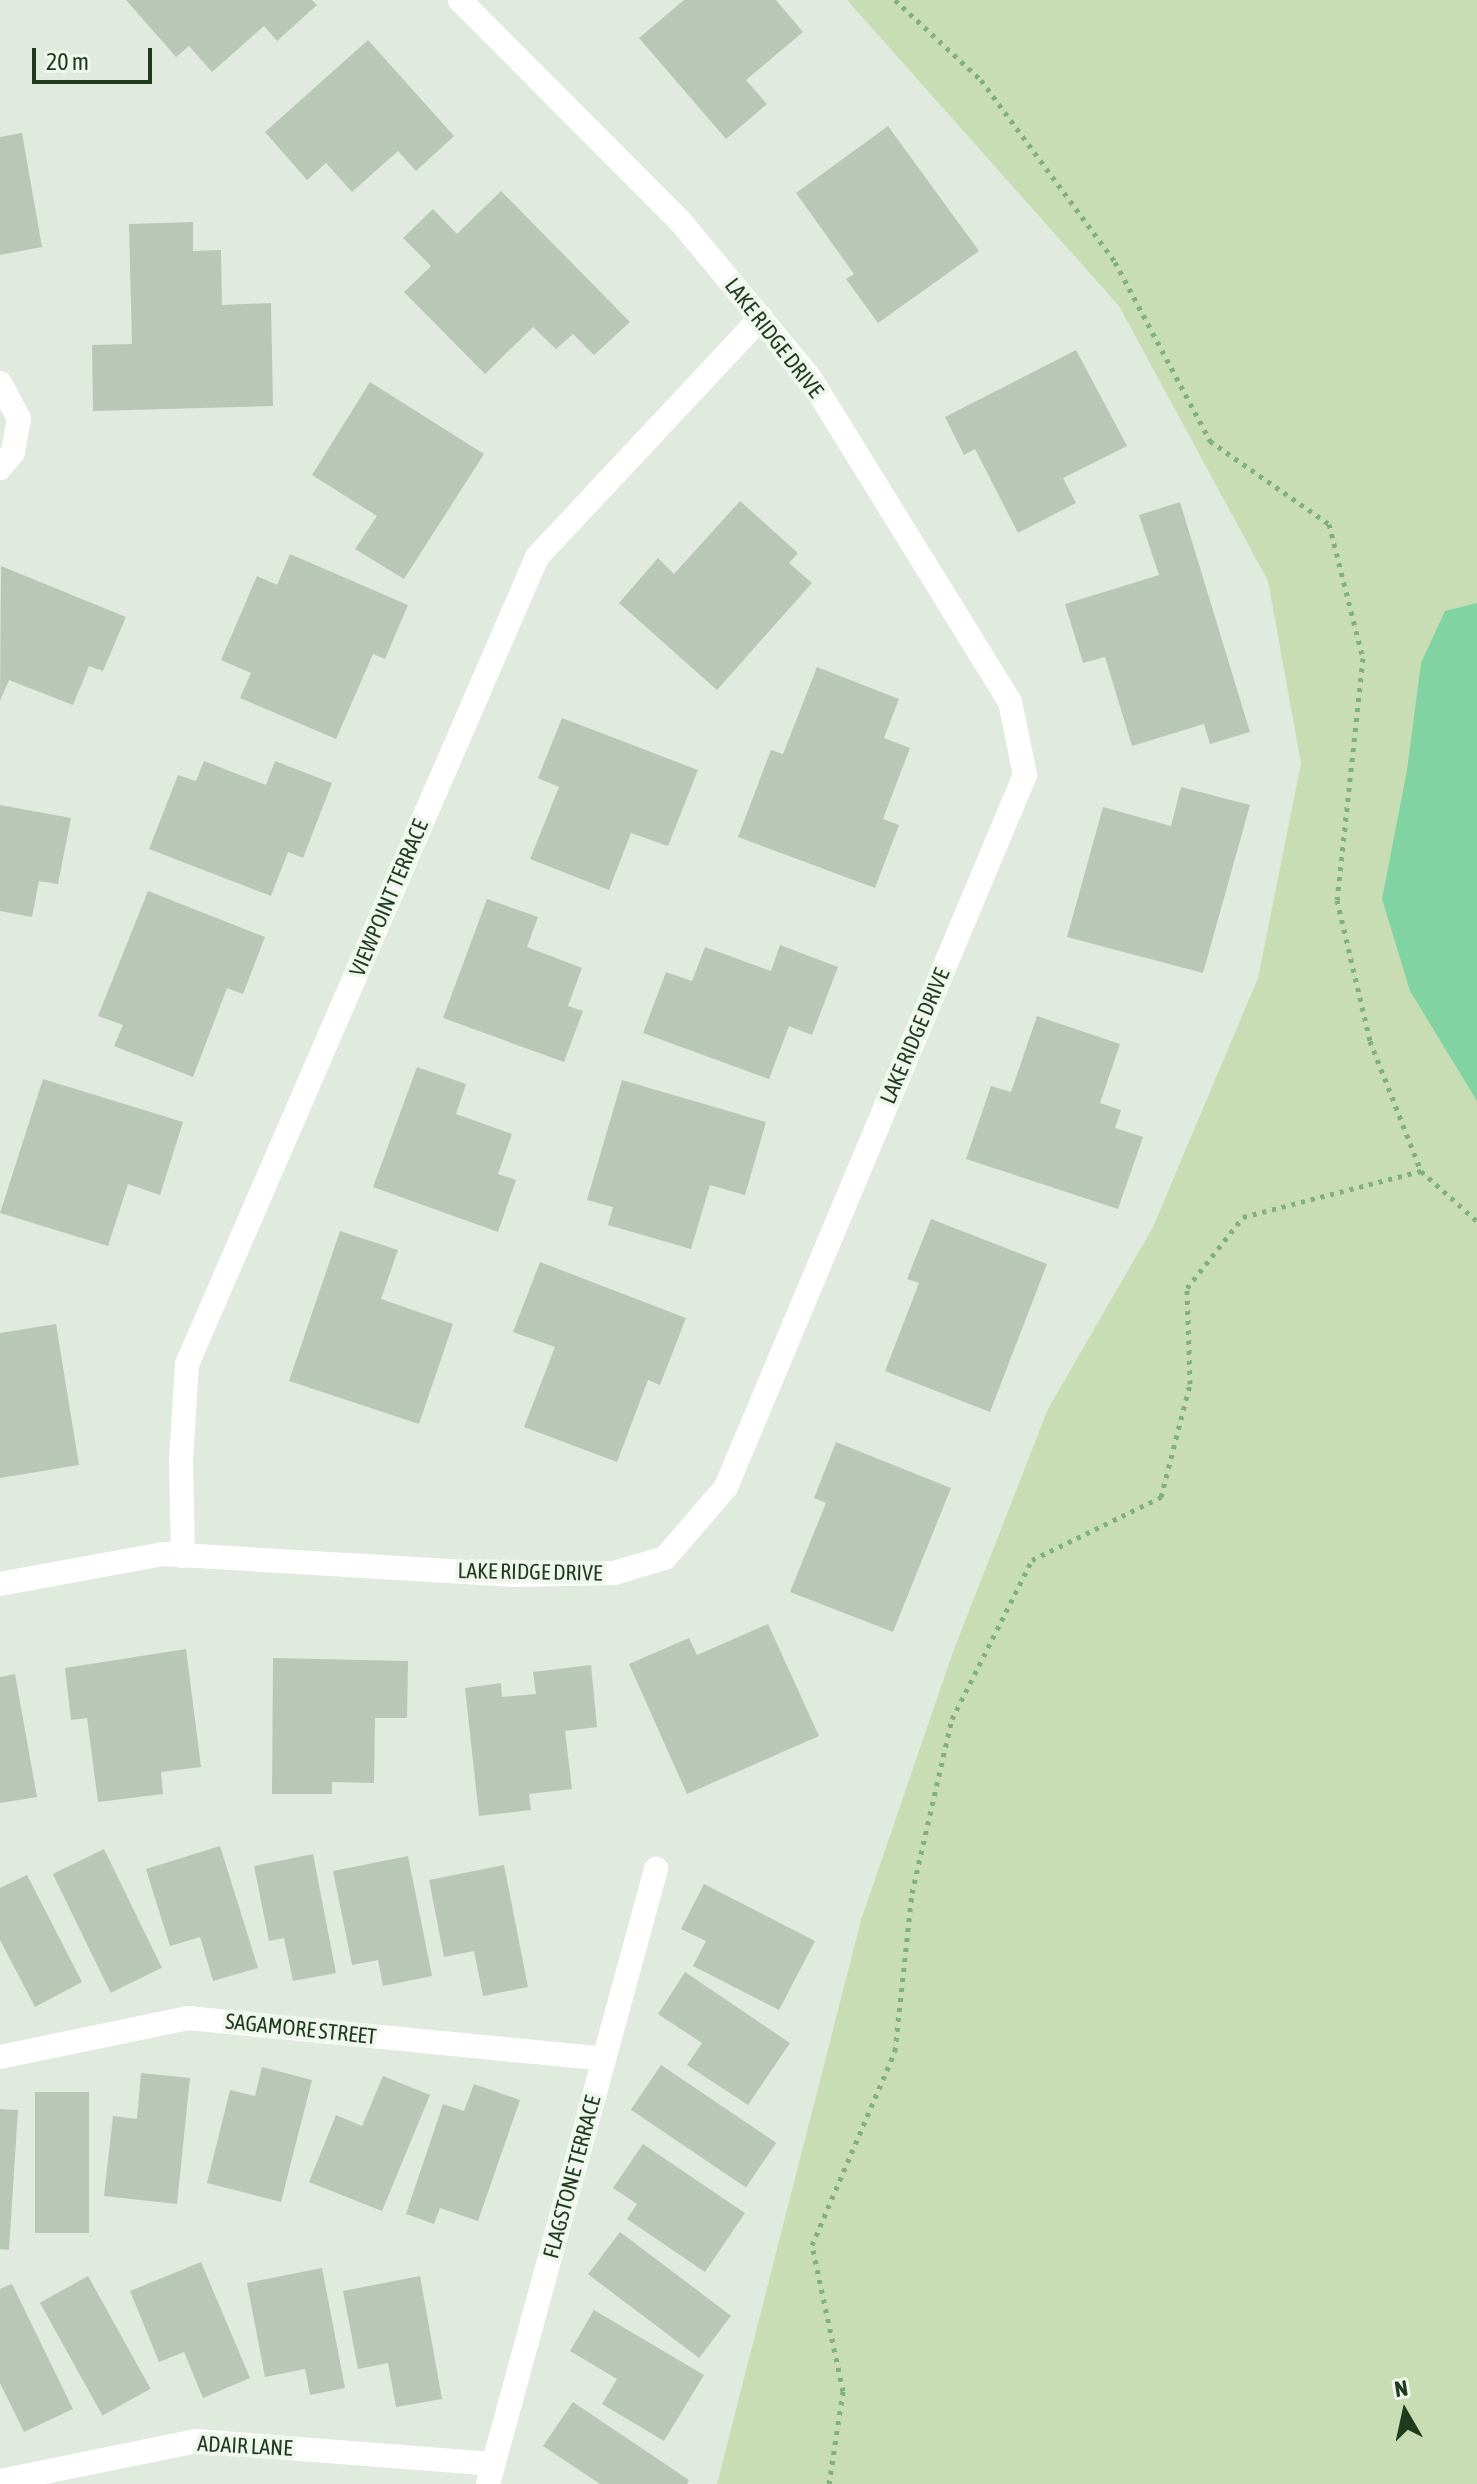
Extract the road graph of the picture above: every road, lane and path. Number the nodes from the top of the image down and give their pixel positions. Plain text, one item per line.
1 (460, 0) edge
2 (895, 0) edge
3 (761, 318) junction
4 (0, 383) edge
5 (0, 468) edge
6 (1421, 1171) junction
7 (1477, 1221) edge
8 (183, 1556) junction
9 (0, 1584) edge
10 (656, 1869) dead end
11 (0, 2057) edge
12 (604, 2059) junction
13 (491, 2474) edge
14 (0, 2481) edge
15 (829, 2484) edge

1 - 3 street, LAKE RIDGE DRIVE
2 - 6 path
3 - 8 street, VIEWPOINT TERRACE
3 - 8 street, LAKE RIDGE DRIVE
4 - 5 street
6 - 7 path
6 - 15 path
8 - 9 street, LAKE RIDGE DRIVE
10 - 12 street, FLAGSTONE TERRACE
11 - 12 street, SAGAMORE STREET
12 - 13 street, FLAGSTONE TERRACE
13 - 14 street, ADAIR LANE

